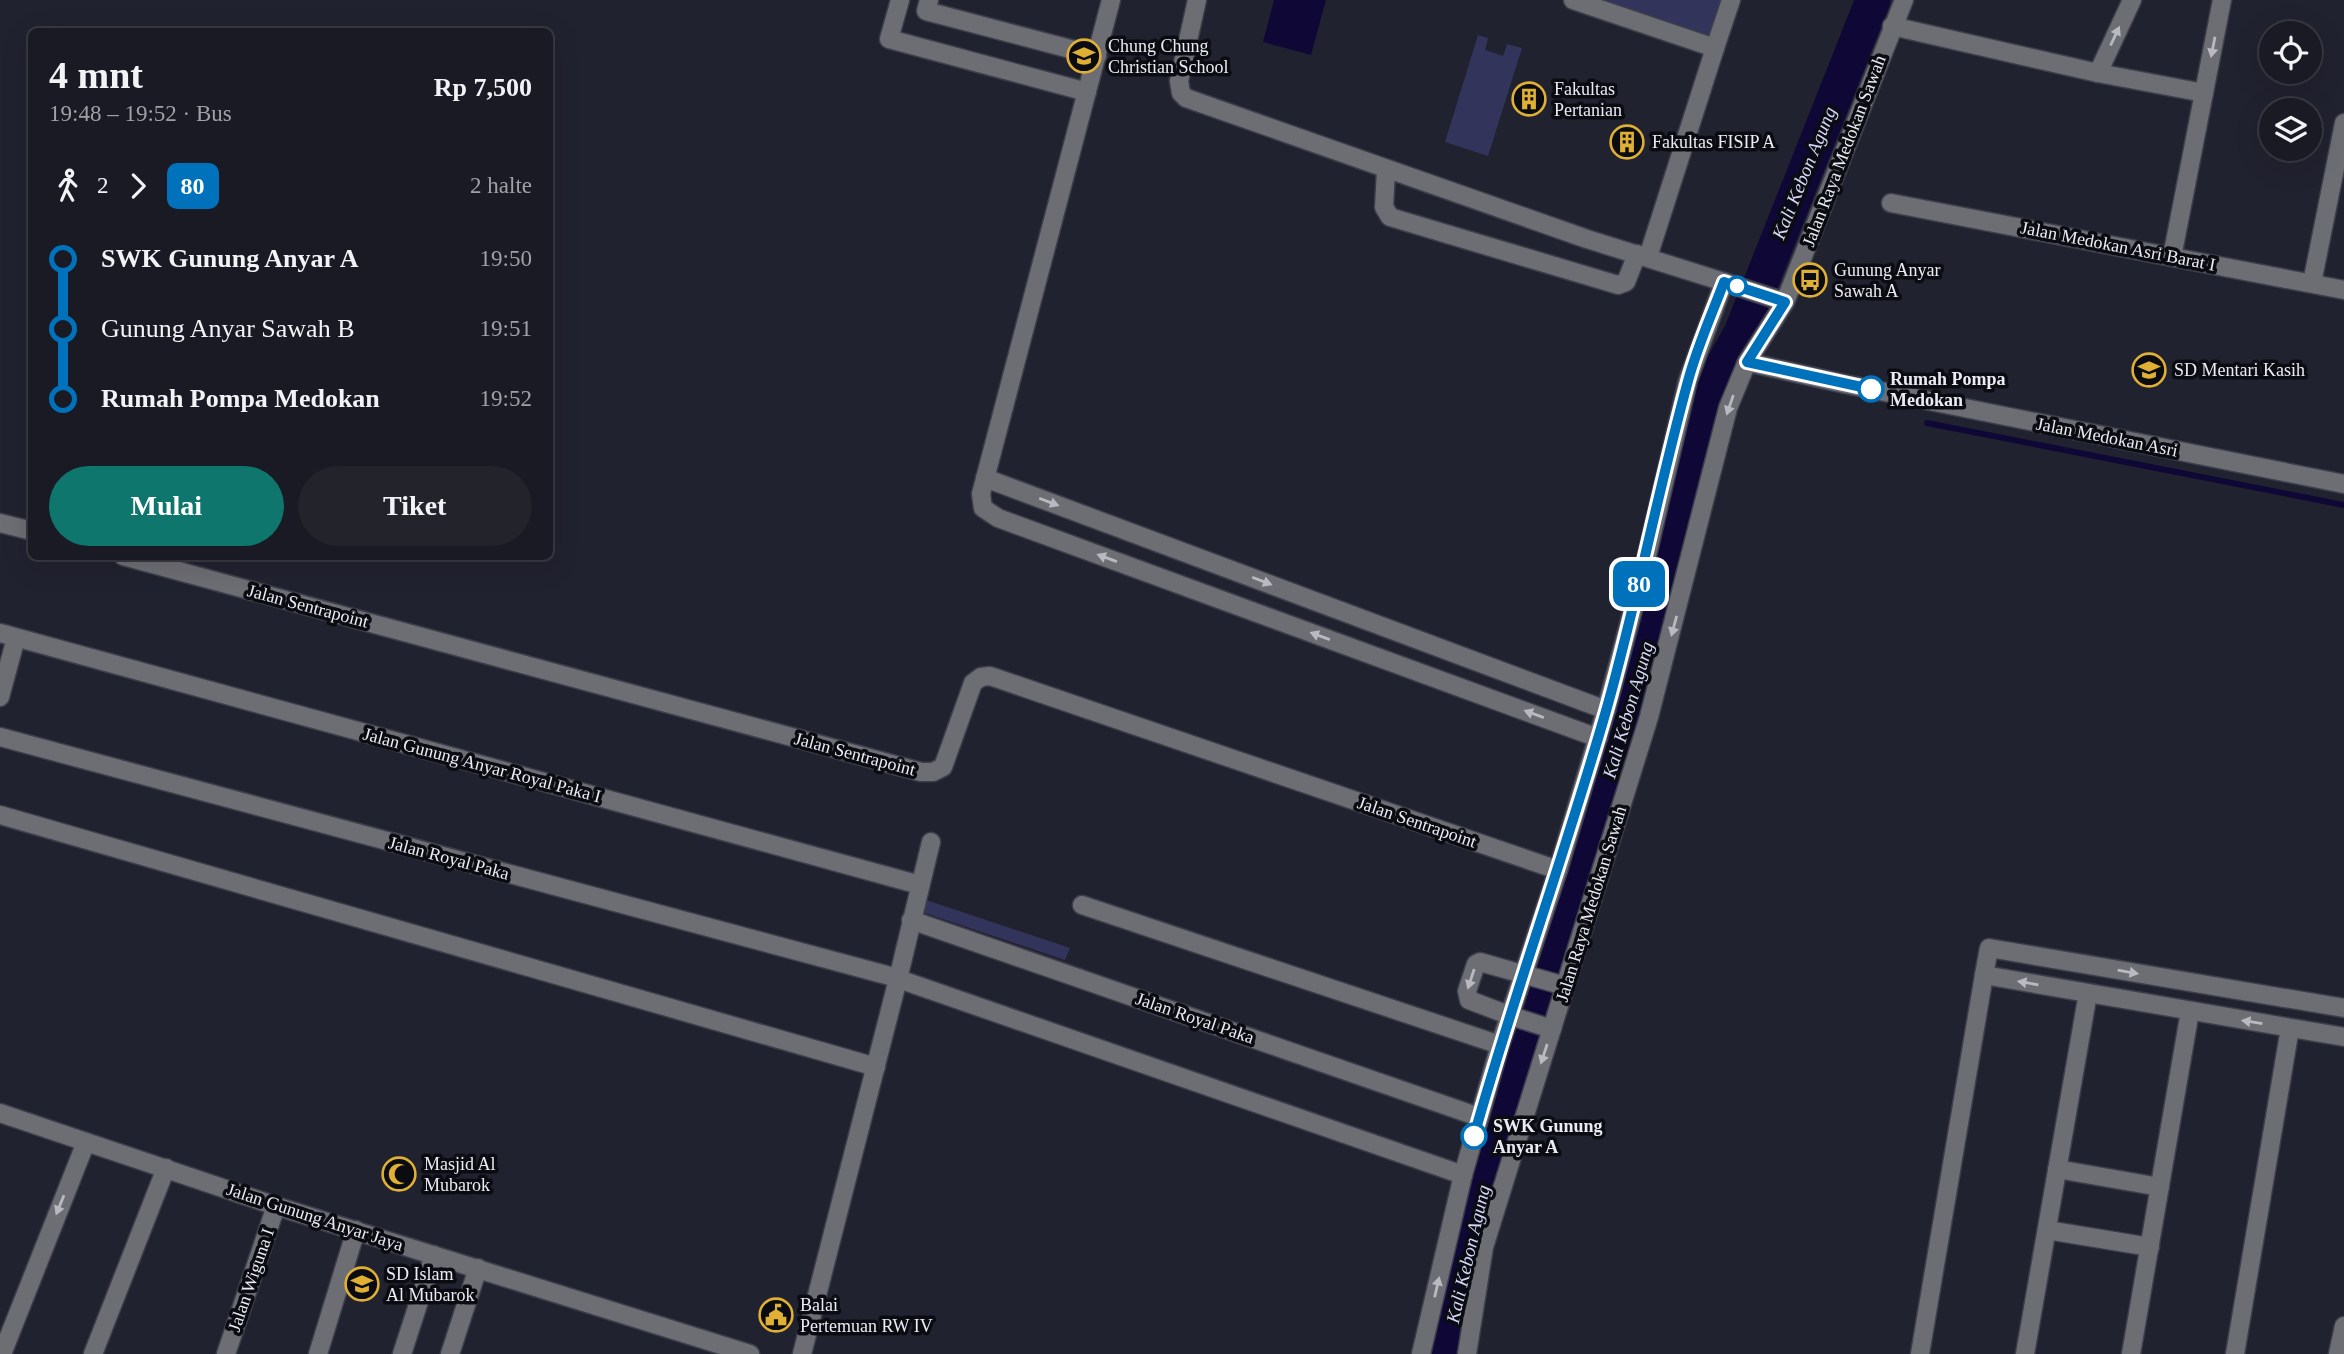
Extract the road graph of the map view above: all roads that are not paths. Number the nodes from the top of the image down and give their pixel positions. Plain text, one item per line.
1 (900, 0) edge
2 (929, 0) edge
3 (1111, 0) edge
4 (1197, 0) edge
5 (1573, 0) edge
6 (1731, 0) edge
7 (1903, 0) edge
8 (2132, 0) edge
9 (2222, 0) edge
10 (1892, 26) junction
11 (1715, 48) junction
12 (1097, 56) junction
13 (2098, 73) junction
14 (1087, 92) junction
15 (2204, 93) junction
16 (2344, 123) edge
17 (1386, 170) junction
18 (1891, 203) dead end
19 (1643, 255) junction
20 (2172, 257) junction
21 (2312, 283) junction
22 (1730, 284) junction
23 (2344, 290) edge
24 (1778, 300) junction
25 (1747, 362) junction
26 (985, 478) junction
27 (2344, 484) edge
28 (0, 523) edge
29 (28, 530) edge
30 (139, 560) edge
31 (23, 639) edge
32 (0, 697) edge
33 (1606, 710) junction
34 (0, 737) edge
35 (1598, 738) junction
36 (0, 815) edge
37 (930, 842) dead end
38 (1558, 870) junction
39 (920, 884) junction
40 (1082, 905) dead end
41 (911, 920) junction
42 (1528, 975) junction
43 (1984, 975) junction
44 (898, 979) junction
45 (1561, 985) junction
46 (2088, 993) junction
47 (2344, 1008) edge
48 (2190, 1011) junction
49 (1515, 1018) junction
50 (1550, 1028) junction
51 (2290, 1028) junction
52 (2344, 1037) edge
53 (1500, 1045) junction
54 (876, 1067) junction
55 (0, 1113) edge
56 (1479, 1117) junction
57 (86, 1142) junction
58 (166, 1168) junction
59 (2057, 1169) junction
60 (1463, 1175) junction
61 (2160, 1187) junction
62 (276, 1206) junction
63 (356, 1230) junction
64 (2047, 1230) junction
65 (2150, 1247) junction
66 (434, 1255) junction
67 (478, 1268) junction
68 (2344, 1326) edge
69 (702, 1347) edge
70 (2, 1354) edge
71 (93, 1354) edge
72 (226, 1354) edge
73 (318, 1354) edge
74 (402, 1354) edge
75 (450, 1354) edge
76 (750, 1354) edge
77 (802, 1354) edge
78 (1421, 1354) edge
79 (1466, 1354) edge
80 (1920, 1354) edge
81 (2025, 1354) edge
82 (2132, 1354) edge
83 (2235, 1354) edge
84 (2339, 1354) edge

1 - 14 street
2 - 12 street
3 - 12 street
4 - 17 street
5 - 11 street
6 - 11 street
7 - 10 street, Jalan Raya Medokan Sawah
13 -> 8 street
9 -> 15 street
10 - 13 street
10 - 24 street, Jalan Raya Medokan Sawah
11 - 19 street
12 - 14 street
13 - 15 street
14 - 26 street
15 - 20 street
16 - 21 street
17 - 19 street
17 - 19 street
18 - 20 street, Jalan Medokan Asri Barat I
19 - 22 street
20 - 21 street, Jalan Medokan Asri Barat I
21 - 23 street, Jalan Medokan Asri Barat I
22 - 24 street
22 - 33 street
24 - 25 street, Jalan Raya Medokan Sawah
25 - 27 street, Jalan Medokan Asri
25 -> 45 street, Jalan Raya Medokan Sawah
26 -> 33 street
35 -> 26 street
28 - 29 street
30 - 38 street, Jalan Sentrapoint
31 - 32 street
31 - 39 street, Jalan Gunung Anyar Royal Paka I
33 - 35 street
34 - 44 street, Jalan Royal Paka
35 - 38 street
36 - 54 street
37 - 39 street
38 - 42 street
39 - 41 street
40 - 53 street
41 - 44 street
41 - 56 street, Jalan Royal Paka
42 - 45 street
42 - 49 street
42 -> 49 street
46 -> 43 street
43 -> 47 street
43 - 80 street
44 - 54 street
44 - 60 street, Jalan Royal Paka
45 - 50 street, Jalan Raya Medokan Sawah
46 - 48 street
46 - 59 street
51 -> 48 street
48 - 61 street
49 - 50 street
49 - 53 street
50 -> 79 street, Jalan Raya Medokan Sawah
51 - 52 street
51 - 83 street
53 - 56 street
54 - 77 street
55 - 57 street, Jalan Gunung Anyar Jaya
56 - 60 street
57 - 58 street, Jalan Gunung Anyar Jaya
57 -> 70 street
58 - 62 street, Jalan Gunung Anyar Jaya
58 - 71 street
59 - 61 street
59 - 64 street
78 -> 60 street
61 - 65 street
62 - 63 street, Jalan Gunung Anyar Jaya
62 - 72 street, Jalan Wiguna I
63 - 66 street, Jalan Gunung Anyar Jaya
63 - 73 street
64 - 65 street
64 - 81 street
65 - 82 street
66 - 67 street, Jalan Gunung Anyar Jaya
66 - 74 street
67 - 69 street, Jalan Gunung Anyar Jaya
67 - 75 street
68 - 84 street
69 - 76 street, Jalan Gunung Anyar Jaya

